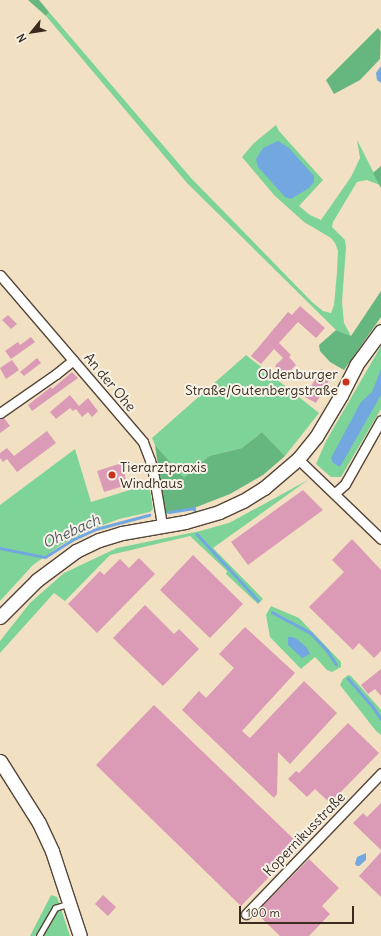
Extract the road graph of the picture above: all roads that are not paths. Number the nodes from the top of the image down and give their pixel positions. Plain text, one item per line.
1 (0, 275) edge
2 (381, 331) edge
3 (73, 360) junction
4 (0, 413) edge
5 (381, 420) edge
6 (298, 459) junction
7 (335, 493) junction
8 (162, 525) junction
9 (381, 539) edge
10 (0, 617) edge
11 (0, 761) edge
12 (381, 773) edge
13 (69, 903) junction
14 (246, 914) dead end
15 (39, 936) edge
16 (80, 936) edge

1 - 3 street, An der Ohe
2 - 6 main road
3 - 4 street
3 - 8 street, An der Ohe
5 - 7 street
6 - 7 street
6 - 8 main road
7 - 9 street
8 - 10 main road
11 - 13 main road
12 - 14 street, Kopernikusstraße
13 - 15 lane
13 - 16 main road

